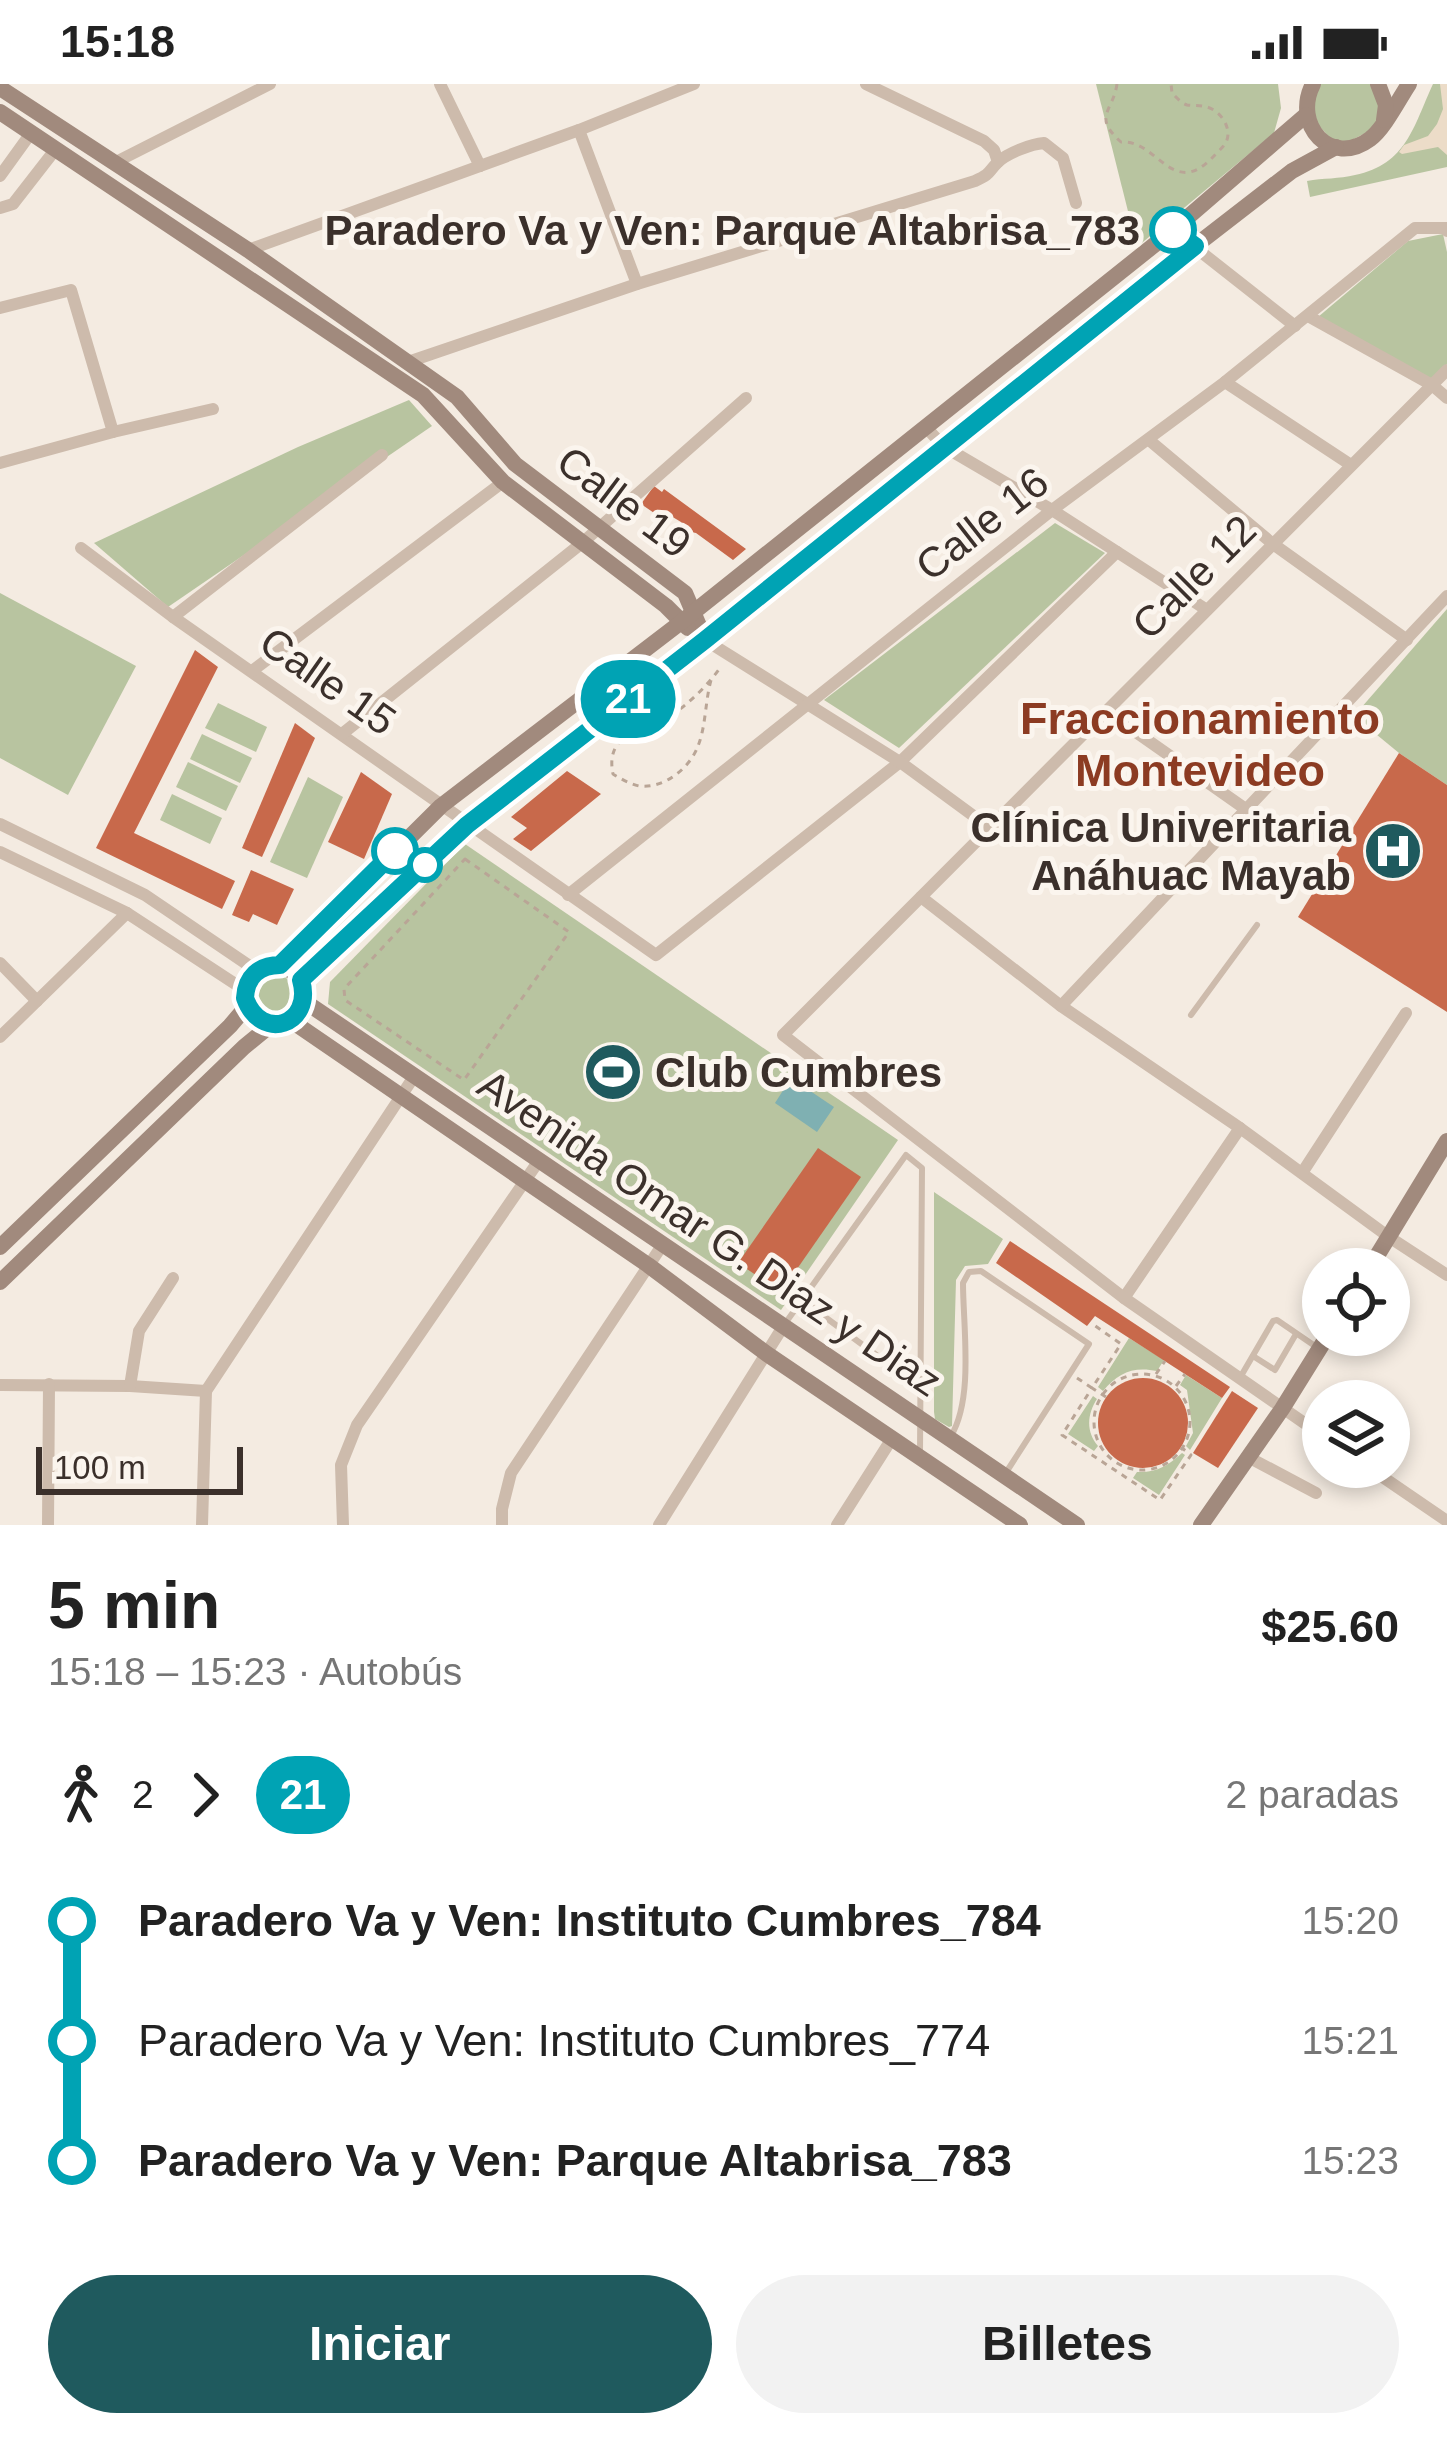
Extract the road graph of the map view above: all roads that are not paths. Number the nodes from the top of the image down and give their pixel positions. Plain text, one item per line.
1 (270, 84) edge
2 (440, 84) edge
3 (694, 84) edge
4 (866, 84) edge
5 (1378, 84) edge
6 (1409, 84) edge
7 (0, 88) edge
8 (1305, 96) edge
9 (0, 112) edge
10 (1384, 121) junction
11 (579, 130) junction
12 (31, 133) junction
13 (1336, 147) junction
14 (56, 150) junction
15 (998, 162) junction
16 (114, 163) junction
17 (480, 166) junction
18 (0, 176) edge
19 (170, 200) junction
20 (1076, 203) dead end
21 (0, 208) edge
22 (158, 218) junction
23 (1173, 230) junction
24 (1447, 230) edge
25 (1195, 246) junction
26 (248, 250) junction
27 (637, 284) junction
28 (0, 308) edge
29 (1308, 316) junction
30 (1295, 326) junction
31 (408, 362) junction
32 (1447, 370) edge
33 (1225, 382) junction
34 (1432, 385) junction
35 (746, 398) dead end
36 (1447, 398) edge
37 (213, 410) dead end
38 (925, 426) junction
39 (113, 432) junction
40 (1149, 440) junction
41 (943, 446) junction
42 (382, 454) dead end
43 (0, 463) edge
44 (1351, 466) junction
45 (503, 482) junction
46 (1052, 510) junction
47 (600, 526) junction
48 (582, 543) junction
49 (1273, 544) junction
50 (81, 548) dead end
51 (1117, 552) junction
52 (1447, 596) edge
53 (694, 610) junction
54 (1208, 610) junction
55 (173, 617) junction
56 (680, 623) junction
57 (705, 640) junction
58 (1407, 640) junction
59 (252, 671) junction
60 (808, 702) junction
61 (1106, 711) junction
62 (342, 734) junction
63 (900, 762) junction
64 (441, 806) junction
65 (1247, 810) junction
66 (0, 824) edge
67 (467, 825) junction
68 (990, 828) junction
69 (0, 852) edge
70 (88, 867) junction
71 (78, 890) junction
72 (568, 895) junction
73 (921, 897) junction
74 (127, 914) junction
75 (1257, 925) dead end
76 (0, 963) edge
77 (280, 965) junction
78 (257, 971) junction
79 (301, 980) junction
80 (247, 998) junction
81 (37, 1001) junction
82 (304, 1001) junction
83 (1061, 1006) junction
84 (1406, 1012) dead end
85 (1191, 1016) dead end
86 (281, 1022) junction
87 (0, 1037) edge
88 (413, 1078) junction
89 (399, 1097) junction
90 (1240, 1128) junction
91 (1447, 1141) edge
92 (540, 1159) junction
93 (1302, 1173) junction
94 (524, 1182) junction
95 (1388, 1237) junction
96 (663, 1244) junction
97 (0, 1247) edge
98 (1381, 1248) edge
99 (648, 1265) junction
100 (1447, 1275) edge
101 (172, 1278) dead end
102 (0, 1282) edge
103 (1124, 1298) junction
104 (802, 1300) junction
105 (784, 1325) junction
106 (1297, 1333) junction
107 (1302, 1335) edge
108 (767, 1354) junction
109 (1253, 1356) junction
110 (1315, 1356) edge
111 (1240, 1379) junction
112 (50, 1384) junction
113 (0, 1385) edge
114 (130, 1386) junction
115 (922, 1388) junction
116 (206, 1391) junction
117 (1282, 1409) junction
118 (922, 1419) junction
119 (1302, 1422) edge
120 (954, 1432) junction
121 (891, 1439) junction
122 (920, 1457) junction
123 (1248, 1457) junction
124 (1009, 1468) junction
125 (1399, 1488) edge
126 (1316, 1493) dead end
127 (1444, 1519) edge
128 (48, 1525) edge
129 (202, 1525) edge
130 (343, 1525) edge
131 (502, 1525) edge
132 (659, 1525) edge
133 (837, 1525) edge
134 (1020, 1525) edge
135 (1077, 1525) edge
136 (1201, 1525) edge

1 - 16 street
2 - 17 street
3 - 11 street
4 - 15 street
5 - 10 street
6 - 10 street
7 - 16 street, Calle 19
8 - 13 street
8 - 23 street
9 - 12 street, Calle 19
10 - 13 street
11 - 17 street
11 - 27 street
12 - 14 street, Calle 19
12 - 18 street
13 - 25 street
14 - 21 street
14 - 22 street, Calle 19
15 - 20 street
15 - 27 street
16 - 19 street, Calle 19
17 - 26 street
19 - 22 street
19 - 26 street, Calle 19
22 - 45 street, Calle 19
23 - 25 street
23 - 38 street
24 - 29 street, Calle 16
25 - 30 street
25 - 41 street
26 - 31 street, Calle 19
27 - 31 street
28 - 39 street
29 - 30 street, Calle 16
29 - 34 street
30 - 33 street, Calle 16
31 - 47 street, Calle 19
32 - 34 street, Calle 12
33 - 40 street, Calle 16
33 - 44 street
34 - 36 street
34 - 44 street, Calle 12
35 - 47 street
37 - 39 street
38 - 41 street
38 - 53 street
39 - 43 street
40 - 46 street, Calle 16
40 - 49 street
41 - 46 street
41 - 57 street
42 - 55 street
44 - 49 street, Calle 12
45 - 48 street, Calle 19
45 - 59 street
46 - 51 street
46 - 60 street, Calle 16
47 - 48 street
47 - 53 street, Calle 19
48 - 56 street, Calle 19
48 - 62 street
49 - 54 street, Calle 12
49 - 58 street
50 - 55 street, Calle 15
51 - 54 street
51 - 63 street
52 - 58 street
53 - 56 street
53 - 57 street, Calle 19
54 - 61 street, Calle 12
55 - 59 street, Calle 15
56 - 57 street, Calle 19
56 - 64 street
57 - 60 street
57 - 67 street
58 - 65 street
59 - 62 street, Calle 15
60 - 63 street
60 - 72 street, Calle 16
61 - 65 street
61 - 68 street, Calle 12
62 - 64 street, Calle 15
63 - 68 street
63 - 72 street, Calle 15
64 - 67 street, Calle 15
64 - 77 street
65 - 83 street
66 - 70 street
67 - 72 street, Calle 15
67 - 79 street
68 - 73 street, Calle 12
69 - 71 street
70 - 71 street
70 - 78 street
71 - 74 street
73 - 83 street
73 - 103 street, Calle 12
74 - 80 street
74 - 81 street
75 - 85 lane
76 - 81 street
77 - 78 street
77 - 79 street
78 - 80 street
79 - 82 street
80 - 86 street
80 - 97 street
81 - 87 street
82 - 86 street
82 - 88 street, Avenida Omar G. Diaz y Diaz
83 - 90 street
84 - 93 street
86 - 89 street, Avenida Omar G. Diaz y Diaz
86 - 102 street
88 - 89 street
88 - 92 street, Avenida Omar G. Diaz y Diaz
89 - 94 street, Avenida Omar G. Diaz y Diaz
89 - 116 street
90 - 93 street
90 - 103 street
91 - 95 street
92 - 94 street
92 - 96 street, Avenida Omar G. Diaz y Diaz
93 - 95 street
94 - 99 street, Avenida Omar G. Diaz y Diaz
94 - 130 street
95 - 98 street
95 - 100 street
96 - 99 street
96 - 105 street, Avenida Omar G. Diaz y Diaz
99 - 108 street, Avenida Omar G. Diaz y Diaz
99 - 131 street
101 - 114 street
103 - 111 street
104 - 105 lane
104 - 115 lane
104 - 115 lane
105 - 108 street
105 - 118 street, Avenida Omar G. Diaz y Diaz
106 - 107 lane
106 - 109 lane
106 - 109 lane
108 - 121 street, Avenida Omar G. Diaz y Diaz
108 - 132 street
109 - 111 lane
110 - 117 street
111 - 117 street
112 - 113 street
112 - 114 street
112 - 128 street
114 - 116 street
115 - 118 lane
116 - 129 street
117 - 119 street
117 - 123 street
118 - 120 street, Avenida Omar G. Diaz y Diaz
118 - 122 lane
120 - 124 street, Avenida Omar G. Diaz y Diaz
120 - 124 lane
121 - 122 street, Avenida Omar G. Diaz y Diaz
121 - 133 street
122 - 134 street, Avenida Omar G. Diaz y Diaz
123 - 126 street
123 - 136 street
124 - 135 street, Avenida Omar G. Diaz y Diaz
125 - 127 street

